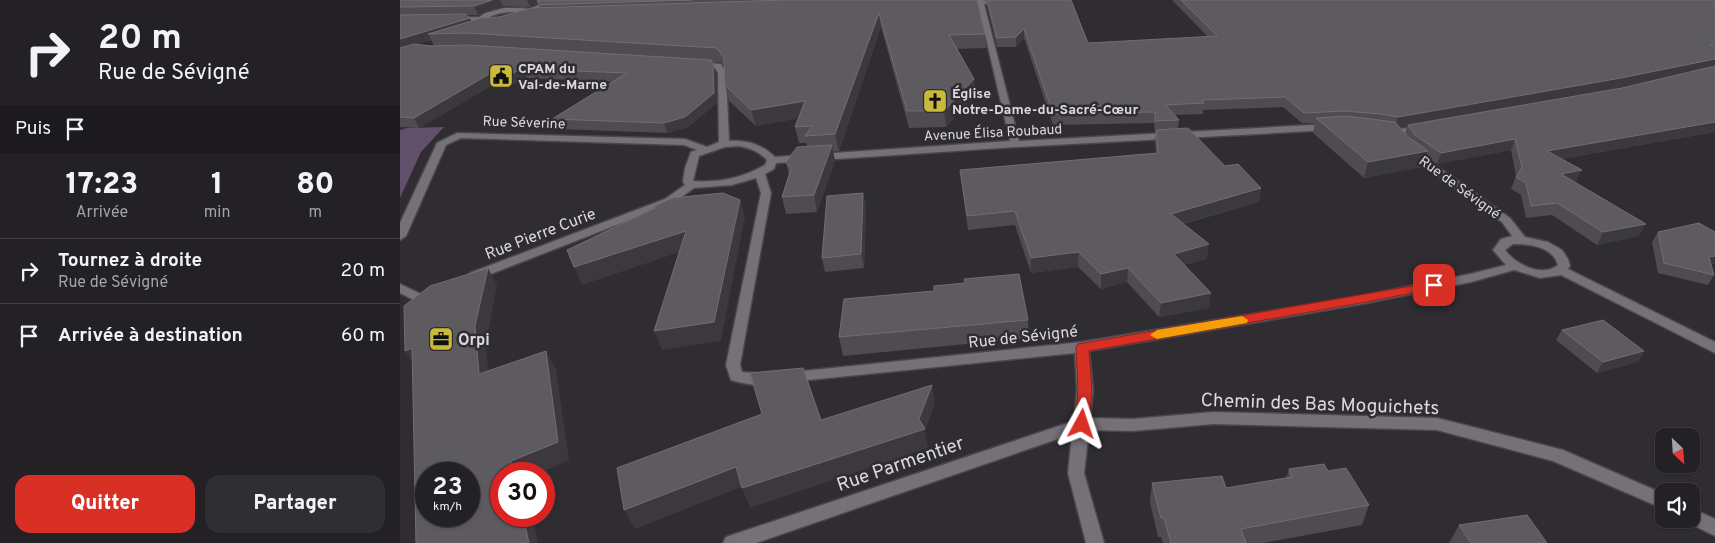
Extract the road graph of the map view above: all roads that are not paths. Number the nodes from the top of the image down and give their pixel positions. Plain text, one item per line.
1 (554, 0) edge
2 (981, 1) edge
3 (1010, 2) edge
4 (952, 4) edge
5 (531, 10) junction
6 (549, 18) edge
7 (478, 19) junction
8 (448, 20) edge
9 (474, 32) edge
10 (688, 64) edge
11 (1342, 126) edge
12 (1432, 126) edge
13 (724, 144) junction
14 (1015, 144) junction
15 (707, 150) junction
16 (772, 160) junction
17 (760, 174) junction
18 (691, 185) junction
19 (400, 236) edge
20 (1521, 240) junction
21 (1515, 266) junction
22 (1561, 270) junction
23 (462, 281) edge
24 (400, 288) edge
25 (418, 299) edge
26 (1082, 347) junction
27 (1715, 348) edge
28 (1082, 424) junction
29 (1655, 498) edge
30 (1700, 520) edge
31 (1715, 528) edge
32 (732, 543) edge
33 (1095, 543) edge

1 - 5 street
2 - 3 street
2 - 4 street
2 - 14 street
5 - 6 street
5 - 7 street
7 - 8 street
7 - 9 street
10 - 13 street
11 - 14 street, Avenue Élisa Roubaud
12 - 20 street, Rue de Sévigné
13 - 15 street
13 - 16 street
14 - 16 street, Avenue Élisa Roubaud
15 - 18 street
15 - 19 street, Rue Séverine
16 - 17 street
17 - 18 street
17 - 26 street, Rue de Sévigné
18 - 23 street, Rue Pierre Curie
20 - 21 street
20 - 22 street
21 - 22 street
21 - 26 street, Rue de Sévigné
22 - 27 street
24 - 25 street
26 - 28 street
28 - 29 street, Chemin des Bas Moguichets
28 - 32 street, Rue Parmentier
28 - 33 street
30 - 31 street

